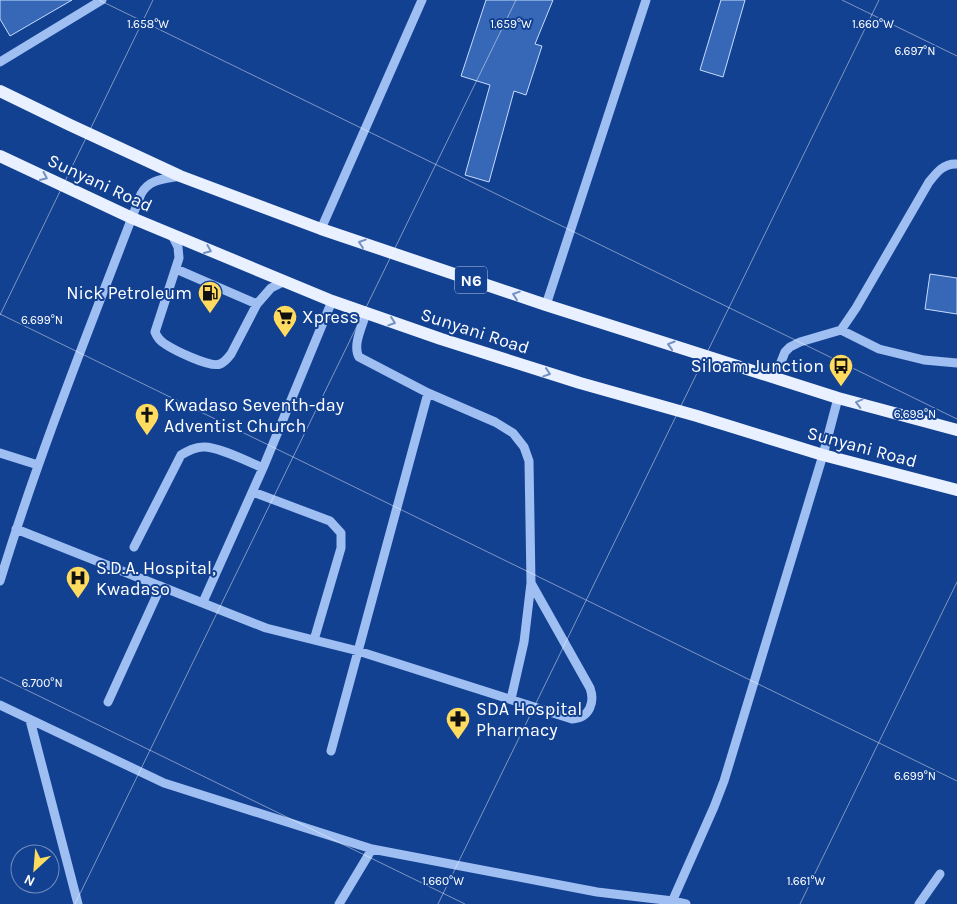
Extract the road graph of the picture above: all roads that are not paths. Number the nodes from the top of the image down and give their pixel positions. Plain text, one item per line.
1 (102, 0) edge
2 (422, 0) edge
3 (646, 0) edge
4 (0, 62) edge
5 (0, 90) edge
6 (0, 156) edge
7 (957, 164) edge
8 (180, 176) junction
9 (132, 218) junction
10 (321, 229) junction
11 (172, 235) junction
12 (176, 269) junction
13 (284, 281) junction
14 (332, 301) junction
15 (257, 304) junction
16 (546, 305) junction
17 (366, 313) junction
18 (841, 330) junction
19 (957, 363) edge
20 (775, 377) junction
21 (428, 393) junction
22 (838, 398) junction
23 (957, 430) edge
24 (0, 453) edge
25 (823, 455) junction
26 (38, 465) junction
27 (264, 468) junction
28 (957, 490) edge
29 (253, 492) junction
30 (16, 529) junction
31 (134, 547) dead end
32 (0, 581) edge
33 (531, 583) junction
34 (161, 586) junction
35 (202, 602) junction
36 (314, 640) junction
37 (358, 651) junction
38 (511, 699) junction
39 (108, 702) dead end
40 (0, 705) edge
41 (30, 720) junction
42 (331, 751) dead end
43 (372, 849) junction
44 (940, 874) dead end
45 (672, 902) edge
46 (78, 904) edge
47 (339, 904) edge
48 (686, 904) edge
49 (919, 904) edge

1 - 4 street
2 - 10 street
3 - 16 street
5 - 8 main road, N6
6 -> 9 main road, Sunyani Road
7 - 18 street
8 - 9 street
8 - 10 main road, N6
9 - 11 main road, Sunyani Road
9 - 26 street
16 -> 10 main road, N6
11 - 12 street
11 -> 13 main road, Sunyani Road
12 - 15 street
12 - 15 street
13 - 14 main road, Sunyani Road
13 - 15 street
14 - 17 main road, Sunyani Road
14 - 27 street
20 -> 16 main road, N6
17 - 21 street
17 -> 25 main road, Sunyani Road
18 - 19 street
18 - 20 street
20 - 22 main road, N6
21 - 33 street
21 - 37 street
23 -> 22 main road, N6
22 - 25 street
24 - 26 street
25 - 28 main road, Sunyani Road
25 - 45 street
26 - 30 street
27 - 29 street
27 - 31 street
29 - 35 street
29 - 36 street
30 - 32 street
30 - 34 street
33 - 38 street
33 - 38 street
34 - 35 street
34 - 39 street
35 - 36 street
36 - 37 street
37 - 38 street
37 - 42 street
40 - 41 street
41 - 43 street
41 - 46 street
43 - 45 street
43 - 47 street
44 - 49 street
45 - 48 street

